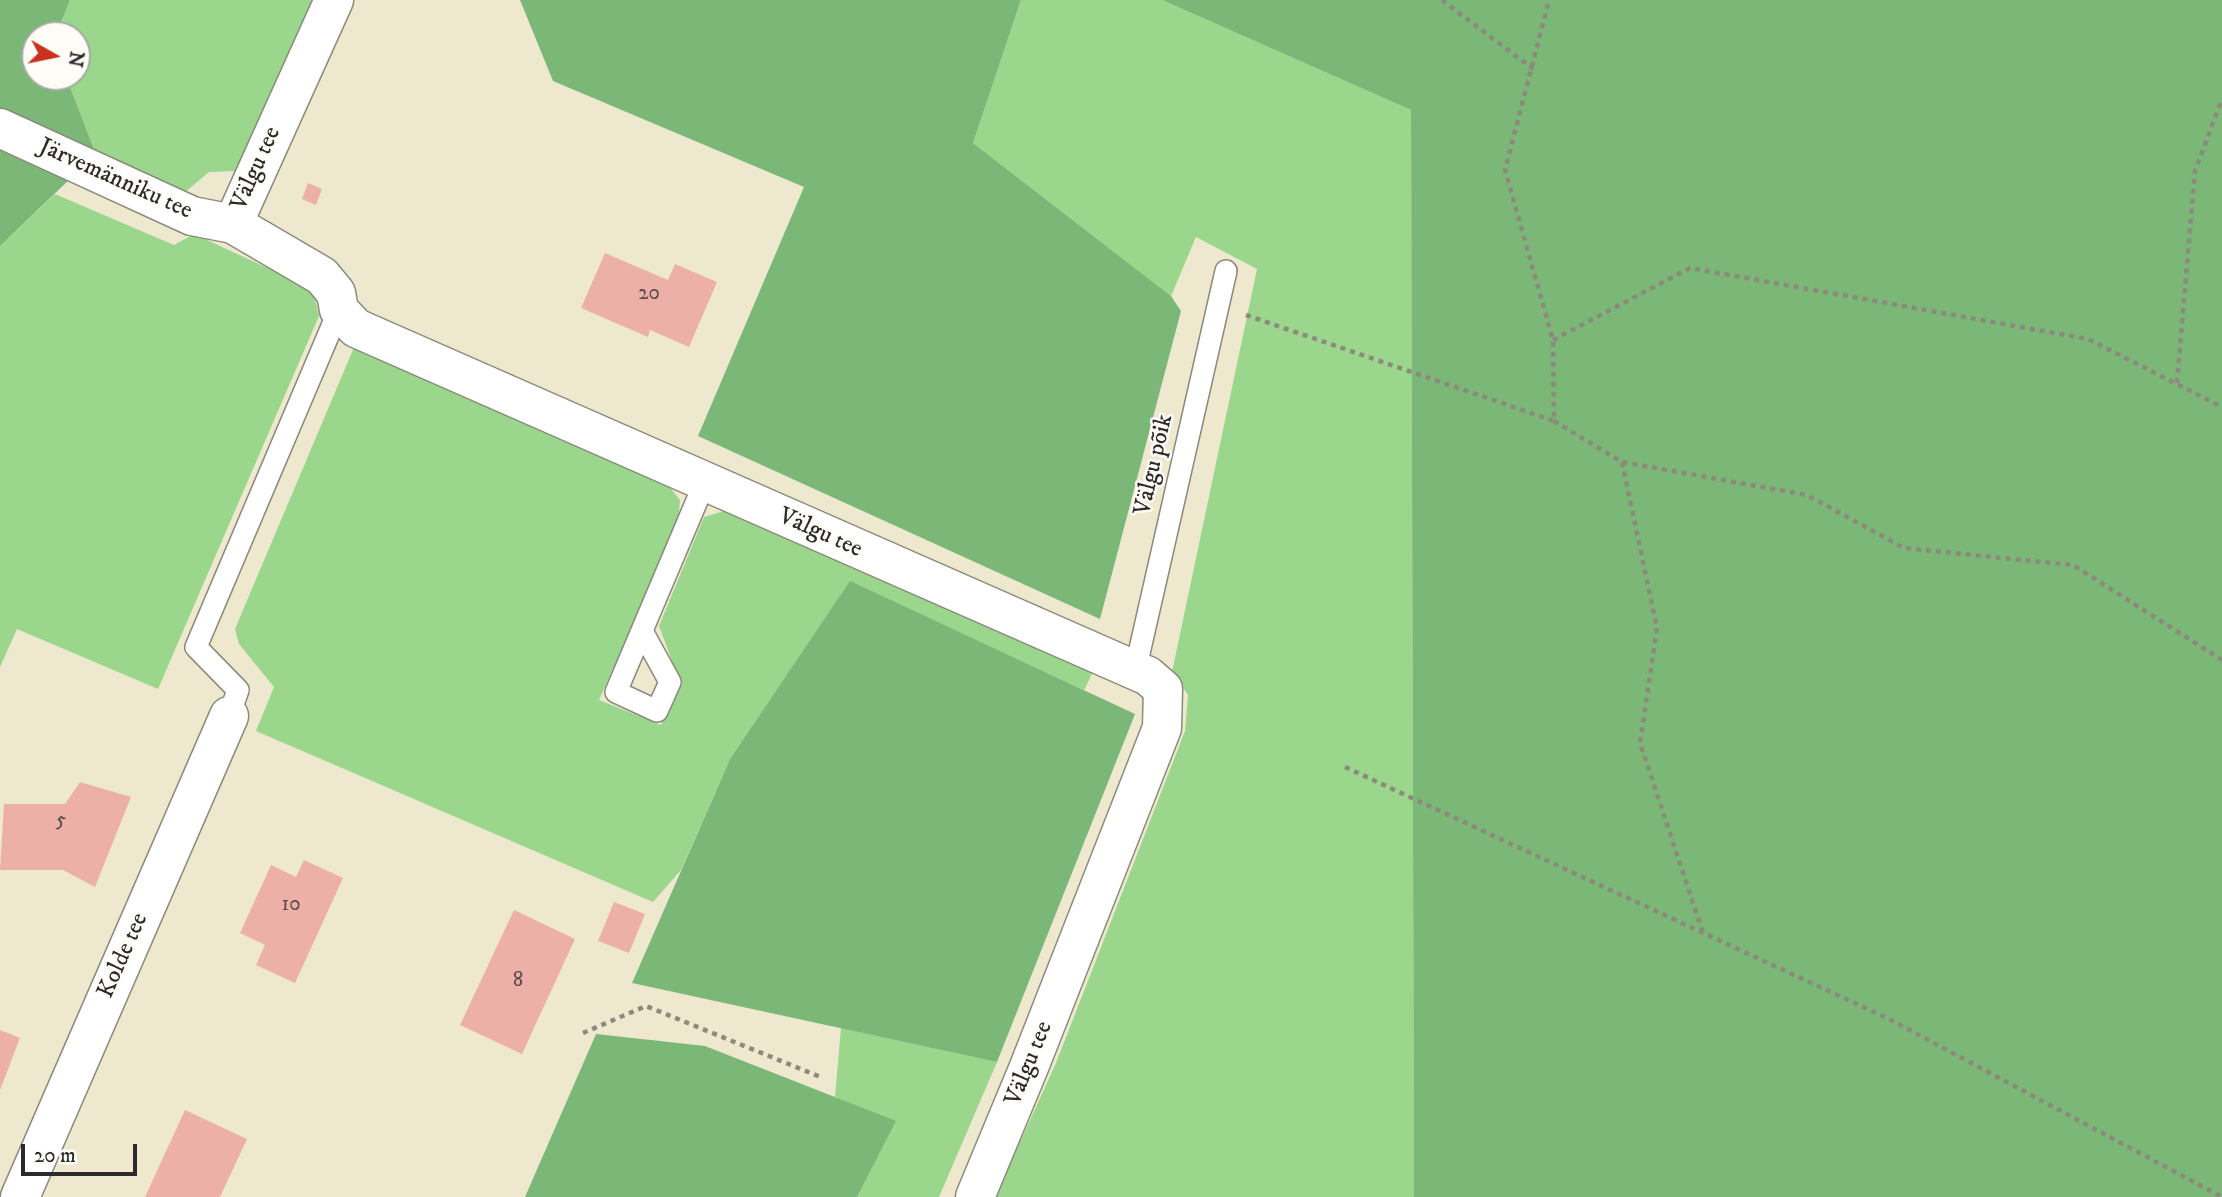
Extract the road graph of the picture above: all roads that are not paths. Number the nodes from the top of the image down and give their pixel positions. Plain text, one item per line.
1 (334, 0) edge
2 (0, 128) edge
3 (233, 224) junction
4 (1226, 271) dead end
5 (339, 310) junction
6 (704, 484) junction
7 (642, 631) dead end
8 (1135, 671) junction
9 (229, 716) joint
10 (20, 1197) edge
11 (975, 1197) edge

1 - 3 street, Välgu tee
2 - 3 street, Järvemänniku tee
3 - 5 street, Välgu tee
4 - 8 lane, Välgu põik
5 - 6 street, Välgu tee
5 - 9 lane
6 - 7 lane
6 - 8 street, Välgu tee
8 - 11 street, Välgu tee
9 - 10 street, Kolde tee

